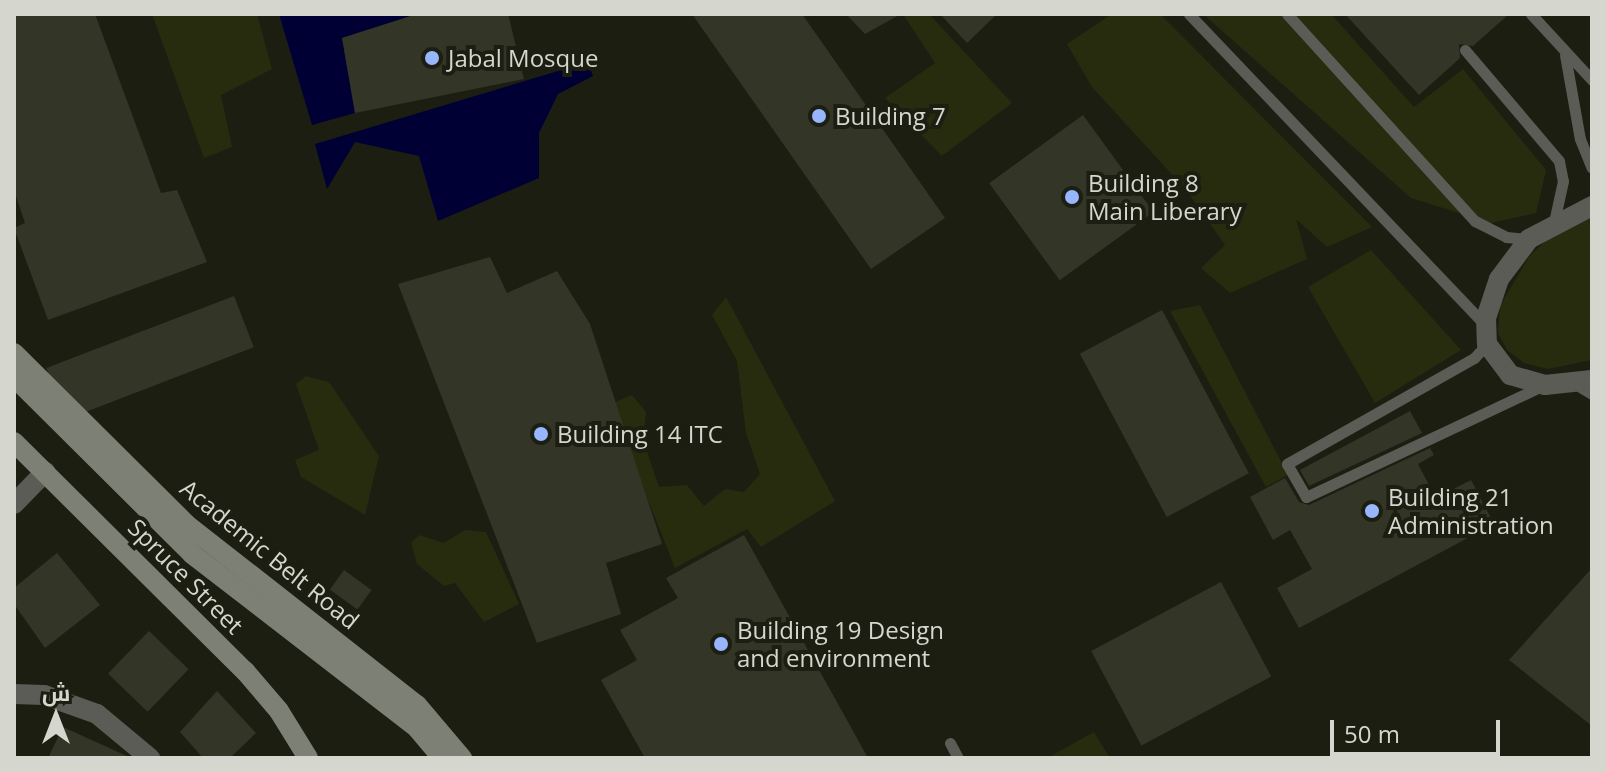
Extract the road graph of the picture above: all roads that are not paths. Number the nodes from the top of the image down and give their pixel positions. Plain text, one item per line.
1 (1189, 14) edge
2 (1287, 14) edge
3 (1531, 14) edge
4 (1465, 50) dead end
5 (1565, 55) junction
6 (1592, 80) edge
7 (1592, 168) edge
8 (1592, 206) edge
9 (1554, 222) junction
10 (1529, 239) junction
11 (1487, 335) junction
12 (14, 353) edge
13 (14, 377) edge
14 (1545, 385) junction
15 (1587, 386) edge
16 (14, 442) edge
17 (45, 472) junction
18 (14, 504) edge
19 (14, 694) edge
20 (950, 743) dead end
21 (150, 758) edge
22 (308, 758) edge
23 (442, 758) edge
24 (462, 758) edge
25 (958, 758) edge

1 - 11 lane
2 - 10 lane
3 - 5 lane
4 - 9 lane
5 - 6 lane
5 - 7 lane
8 - 9 street
9 - 10 street
10 - 11 street
11 - 14 street
11 - 14 lane
12 - 24 street, Academic Belt Road
13 - 23 street, Academic Belt Road
14 - 15 street
16 - 17 street, Spruce Street
17 - 18 street
17 - 22 street, Spruce Street
19 - 21 street
20 - 25 lane

